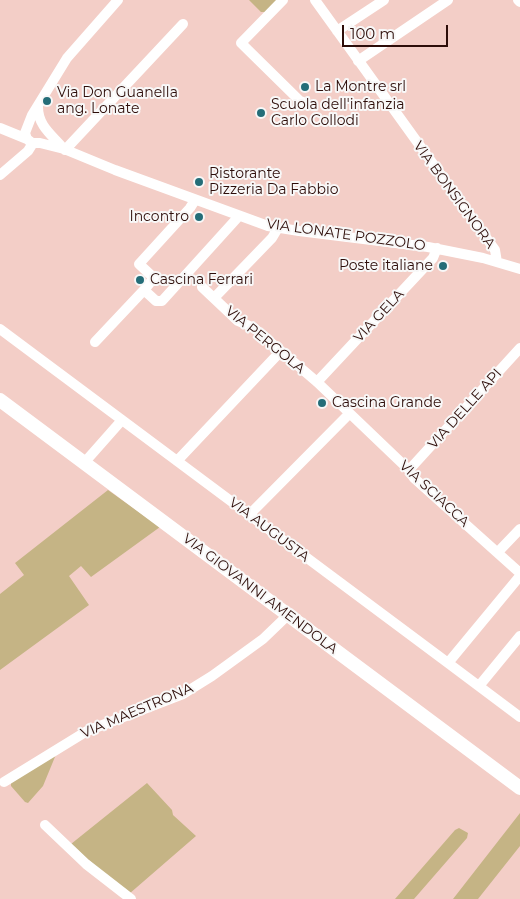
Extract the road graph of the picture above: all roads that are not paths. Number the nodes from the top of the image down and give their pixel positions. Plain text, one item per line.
1 (118, 0) edge
2 (282, 0) edge
3 (314, 0) edge
4 (384, 0) edge
5 (448, 0) edge
6 (183, 24) dead end
7 (337, 32) junction
8 (358, 61) junction
9 (306, 103) dead end
10 (38, 107) junction
11 (0, 127) edge
12 (28, 127) junction
13 (43, 127) junction
14 (33, 142) junction
15 (65, 150) junction
16 (0, 175) edge
17 (195, 200) junction
18 (239, 216) junction
19 (278, 228) junction
20 (437, 248) junction
21 (497, 262) junction
22 (520, 269) edge
23 (202, 287) dead end
24 (144, 290) junction
25 (214, 298) junction
26 (0, 329) edge
27 (95, 342) dead end
28 (520, 348) edge
29 (280, 352) junction
30 (317, 382) junction
31 (0, 400) edge
32 (349, 414) junction
33 (122, 420) junction
34 (177, 461) junction
35 (84, 463) junction
36 (409, 470) junction
37 (249, 515) junction
38 (520, 530) edge
39 (498, 552) junction
40 (520, 574) edge
41 (288, 615) junction
42 (520, 636) edge
43 (448, 663) junction
44 (479, 686) junction
45 (520, 717) edge
46 (4, 782) dead end
47 (520, 788) edge
48 (45, 825) dead end
49 (131, 899) edge

1 - 10 street
2 - 9 street
3 - 7 street, VIA BONSIGNORA
4 - 7 street
5 - 8 street
6 - 15 street
7 - 8 street, VIA BONSIGNORA
8 - 21 street, VIA BONSIGNORA
10 - 12 street
10 - 13 street
11 - 12 street
11 - 14 street, VIA LONATE POZZOLO
12 - 13 street
12 - 14 street
13 - 14 street
13 - 15 street
14 - 15 street, VIA LONATE POZZOLO
14 - 16 street
15 - 17 street, VIA LONATE POZZOLO
17 - 18 street, VIA LONATE POZZOLO
17 - 24 street
18 - 19 street, VIA LONATE POZZOLO
18 - 24 street
19 - 20 street, VIA LONATE POZZOLO
19 - 25 street
20 - 21 street, VIA LONATE POZZOLO
20 - 30 street, VIA GELA
21 - 22 street, VIA LONATE POZZOLO
23 - 25 street, VIA PERGOLA
24 - 27 street
25 - 29 street, VIA PERGOLA
26 - 33 street, VIA AUGUSTA
28 - 36 street, VIA DELLE API
29 - 30 street, VIA PERGOLA
29 - 34 street
30 - 32 street, VIA PERGOLA
31 - 35 main road, VIA GIOVANNI AMENDOLA
32 - 36 street, VIA SCIACCA
32 - 37 street
33 - 34 street, VIA AUGUSTA
33 - 35 street
34 - 37 street, VIA AUGUSTA
35 - 41 main road, VIA GIOVANNI AMENDOLA
36 - 39 street, VIA SCIACCA
37 - 43 street, VIA AUGUSTA
38 - 39 street
39 - 40 street, VIA SCIACCA
40 - 43 street
41 - 46 street, VIA MAESTRONA
41 - 47 main road, VIA GIOVANNI AMENDOLA
42 - 44 street
43 - 44 street, VIA AUGUSTA
44 - 45 street, VIA AUGUSTA
48 - 49 street

